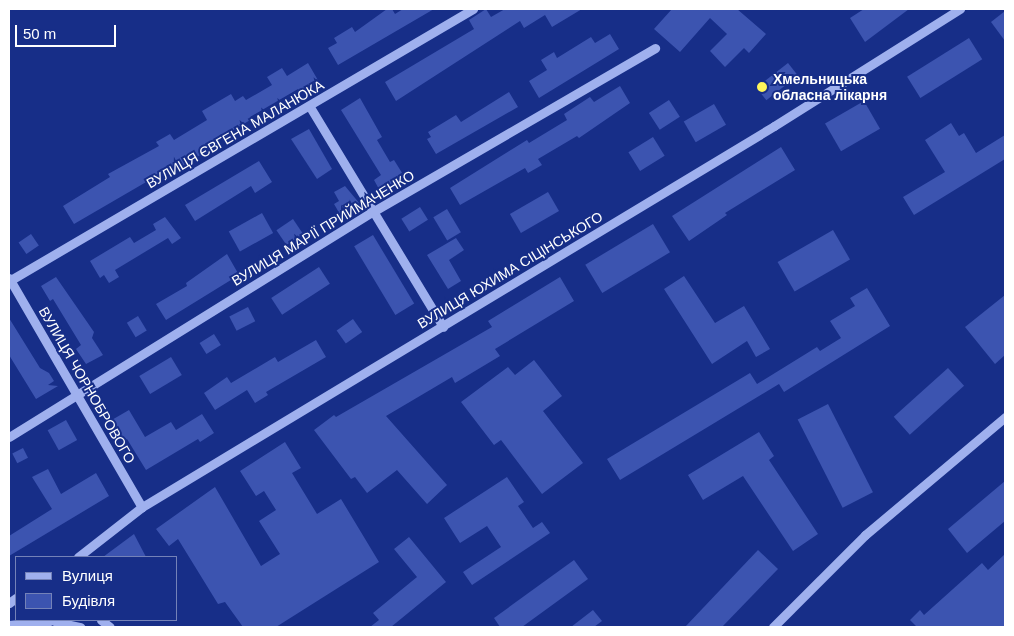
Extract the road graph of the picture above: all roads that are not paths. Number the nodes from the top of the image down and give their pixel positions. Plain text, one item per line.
1 (473, 9) edge
2 (960, 9) edge
3 (656, 48) dead end
4 (310, 107) junction
5 (374, 212) junction
6 (9, 280) edge
7 (443, 327) junction
8 (77, 395) junction
9 (1005, 417) edge
10 (9, 437) edge
11 (142, 507) junction
12 (82, 555) edge
13 (54, 621) edge
14 (9, 625) edge
15 (80, 627) edge
16 (773, 627) edge

1 - 4 street, ВУЛИЦЯ ЄВГЕНА МАЛАНЮКА
2 - 7 street, ВУЛИЦЯ ЮХИМА СІЦІНСЬКОГО
3 - 5 street, ВУЛИЦЯ МАРІЇ ПРИЙМАЧЕНКО
4 - 5 street
4 - 6 street, ВУЛИЦЯ ЄВГЕНА МАЛАНЮКА
5 - 7 street
5 - 8 street, ВУЛИЦЯ МАРІЇ ПРИЙМАЧЕНКО
6 - 8 street, ВУЛИЦЯ ЧОРНОБРОВОГО
7 - 11 street, ВУЛИЦЯ ЮХИМА СІЦІНСЬКОГО
8 - 10 street, ВУЛИЦЯ МАРІЇ ПРИЙМАЧЕНКО
8 - 11 street, ВУЛИЦЯ ЧОРНОБРОВОГО
9 - 16 street
11 - 12 street, ВУЛИЦЯ ЮХИМА СІЦІНСЬКОГО
13 - 14 street
13 - 15 street

